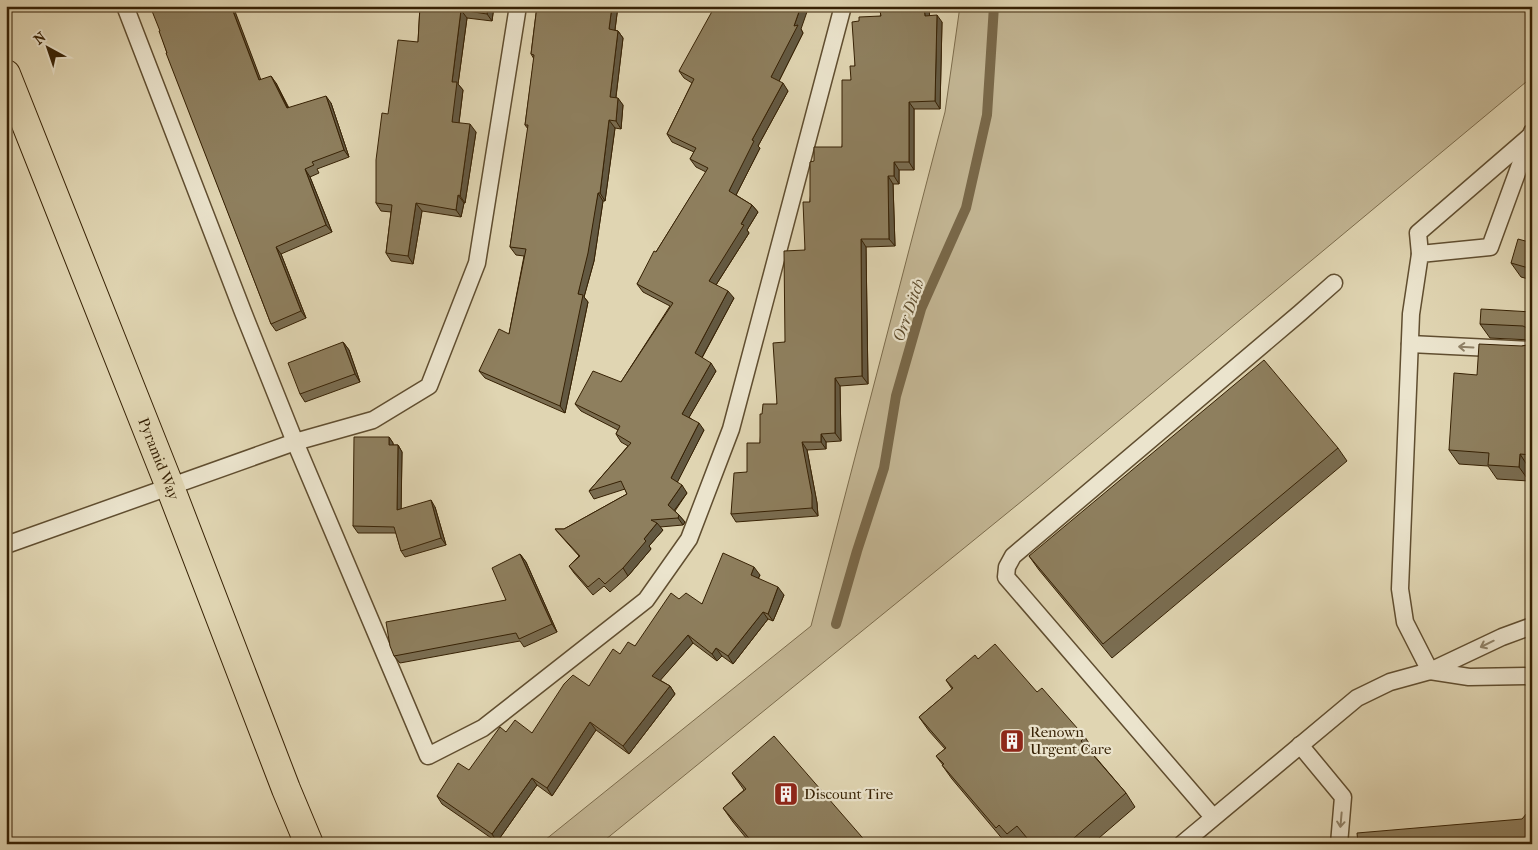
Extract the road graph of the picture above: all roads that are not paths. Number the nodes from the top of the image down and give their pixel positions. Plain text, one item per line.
1 (125, 6) edge
2 (518, 6) edge
3 (843, 6) edge
4 (6, 74) edge
5 (1531, 133) edge
6 (1420, 254) junction
7 (1334, 283) dead end
8 (1410, 344) junction
9 (1532, 350) edge
10 (296, 442) junction
11 (170, 487) junction
12 (6, 544) edge
13 (1532, 626) edge
14 (1430, 671) junction
15 (1532, 676) edge
16 (1300, 745) junction
17 (1213, 818) junction
18 (309, 844) edge
19 (1182, 844) edge
20 (1339, 844) edge

1 - 10 lane
2 - 10 lane
3 - 10 lane
4 - 11 main road, Pyramid Way
5 - 6 lane
5 - 6 lane
6 - 8 lane
7 - 17 lane
9 -> 8 lane
8 - 14 lane
10 - 11 lane
11 - 12 lane
11 - 18 main road, Pyramid Way
13 -> 14 lane
14 - 15 lane
14 - 16 lane
16 - 17 lane
16 -> 20 lane
17 - 19 lane

